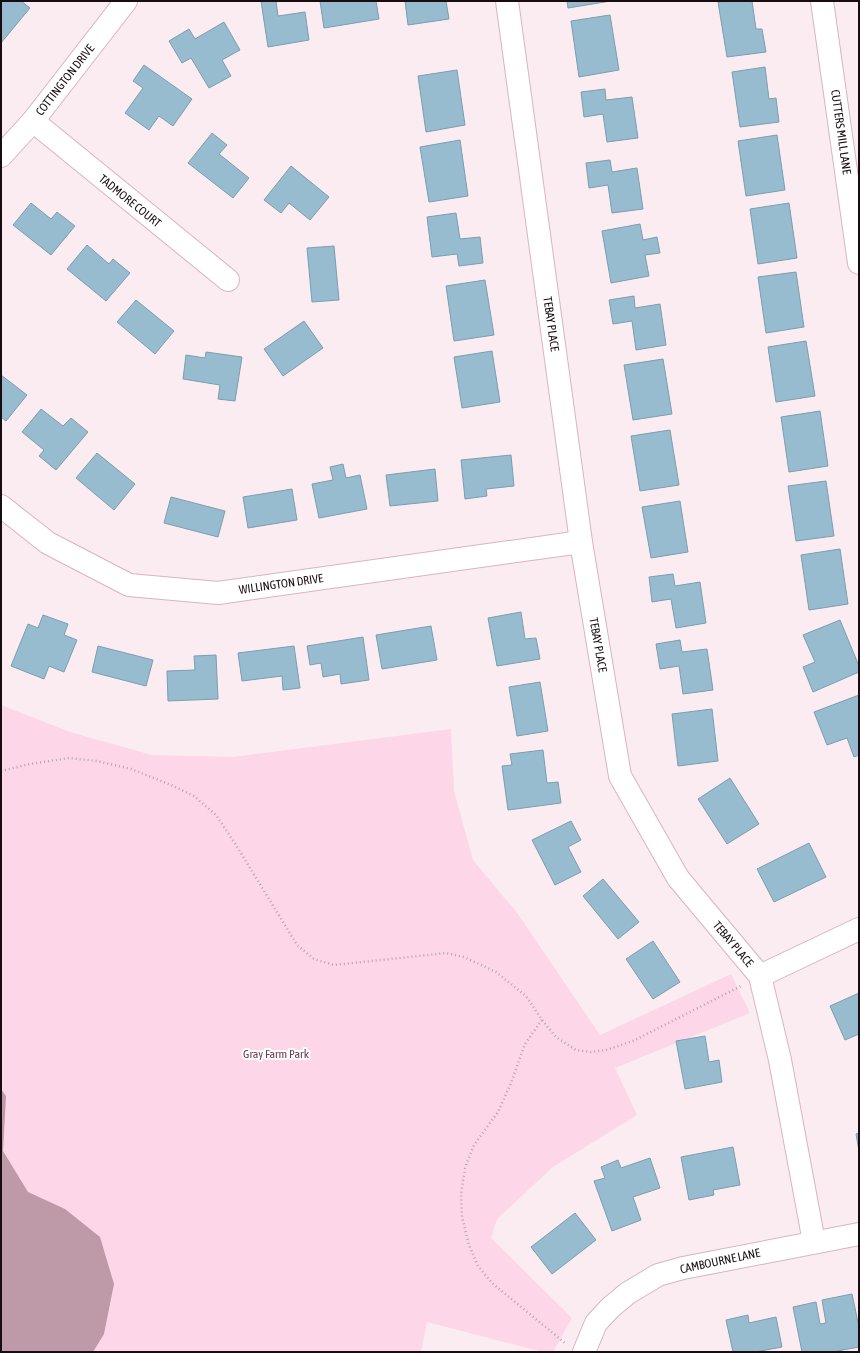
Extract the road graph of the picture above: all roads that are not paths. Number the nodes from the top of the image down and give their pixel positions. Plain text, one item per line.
1 (126, 1) edge
2 (507, 1) edge
3 (822, 1) edge
4 (32, 121) junction
5 (1, 156) edge
6 (859, 263) edge
7 (228, 280) dead end
8 (1, 506) edge
9 (581, 542) junction
10 (859, 929) edge
11 (760, 976) junction
12 (859, 1234) edge
13 (814, 1242) junction
14 (577, 1350) edge

1 - 4 street, COTTINGTON DRIVE
2 - 9 street, TEBAY PLACE
3 - 6 street, CUTTERS MILL LANE
4 - 5 street, COTTINGTON DRIVE
4 - 7 street, TADMORE COURT
8 - 9 street, WILLINGTON DRIVE
9 - 11 street, TEBAY PLACE
10 - 11 street
11 - 13 street, TEBAY PLACE
12 - 13 street, CAMBOURNE LANE
13 - 14 street, CAMBOURNE LANE

